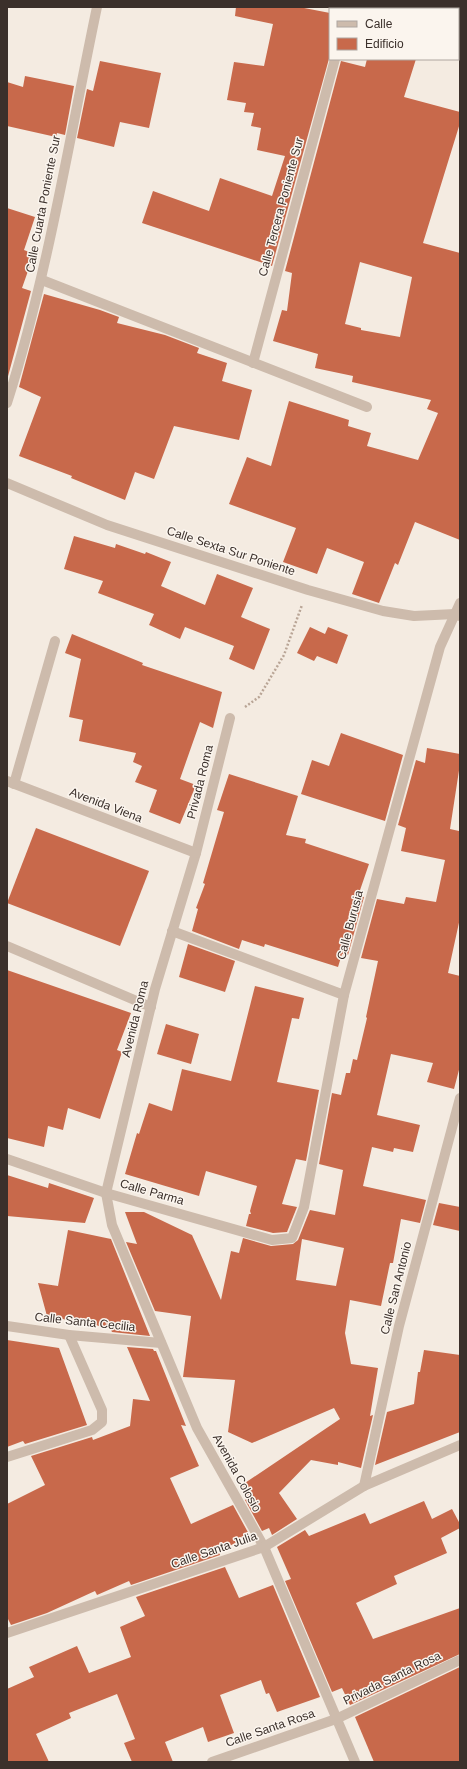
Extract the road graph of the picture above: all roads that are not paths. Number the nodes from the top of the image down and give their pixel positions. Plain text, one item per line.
1 (97, 7) edge
2 (335, 60) edge
3 (42, 280) junction
4 (252, 363) junction
5 (7, 403) edge
6 (367, 407) dead end
7 (7, 483) edge
8 (460, 603) edge
9 (455, 618) edge
10 (55, 641) dead end
11 (230, 718) road end
12 (11, 783) edge
13 (196, 853) junction
14 (172, 931) junction
15 (7, 946) edge
16 (344, 996) junction
17 (151, 1007) junction
18 (460, 1098) edge
19 (7, 1159) edge
20 (106, 1193) junction
21 (292, 1238) joint
22 (7, 1326) edge
23 (69, 1335) junction
24 (161, 1343) junction
25 (460, 1445) edge
26 (7, 1457) edge
27 (364, 1486) junction
28 (264, 1548) junction
29 (7, 1633) edge
30 (460, 1660) edge
31 (336, 1719) junction
32 (212, 1762) edge
33 (355, 1762) edge

1 - 3 street, Calle Cuarta Poniente Sur
2 - 4 street, Calle Tercera Poniente Sur
3 - 4 street
3 - 5 street, Calle Cuarta Poniente Sur
4 - 6 street
7 - 9 street, Calle Sexta Sur Poniente
8 - 9 street, Calle Burusia
9 - 16 street, Calle Burusia
10 - 12 street
11 - 13 street, Privada Roma
12 - 13 street, Avenida Viena
13 - 14 street, Avenida Roma
14 - 16 street
14 - 17 street, Avenida Roma
15 - 17 street
16 - 21 street, Calle Burusia
17 - 20 street, Avenida Roma
18 - 27 street, Calle San Antonio
19 - 20 street, Calle Parma
20 - 21 street, Calle Parma
20 - 24 street, Avenida Colosio
22 - 23 street, Calle Santa Cecilia
23 - 24 street, Calle Santa Cecilia
23 - 26 street
24 - 28 street, Avenida Colosio
25 - 27 street, Calle Santa Julia
27 - 28 street, Calle Santa Julia
28 - 29 street, Calle Santa Julia
28 - 31 street, Avenida Colosio
30 - 31 street, Privada Santa Rosa
31 - 32 street, Calle Santa Rosa
31 - 33 street, Avenida Colosio

